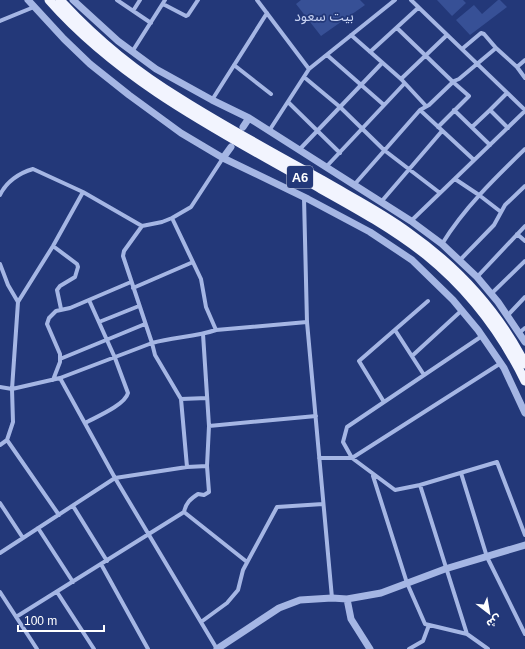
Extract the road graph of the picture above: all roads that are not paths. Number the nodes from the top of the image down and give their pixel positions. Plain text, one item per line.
1 (28, 0) edge
2 (49, 0) edge
3 (60, 0) edge
4 (73, 0) edge
5 (117, 0) edge
6 (140, 0) edge
7 (198, 0) edge
8 (257, 0) edge
9 (395, 0) edge
10 (411, 0) edge
11 (164, 2) edge
12 (34, 7) junction
13 (418, 8) junction
14 (133, 11) junction
15 (267, 13) junction
16 (0, 21) edge
17 (151, 23) junction
18 (397, 28) junction
19 (352, 35) junction
20 (447, 35) junction
21 (496, 48) junction
22 (462, 49) junction
23 (132, 52) junction
24 (370, 52) junction
25 (327, 55) junction
26 (425, 56) junction
27 (525, 60) edge
28 (382, 63) junction
29 (477, 64) junction
30 (234, 65) junction
31 (517, 67) junction
32 (309, 69) junction
33 (304, 77) junction
34 (525, 78) edge
35 (400, 79) junction
36 (452, 82) junction
37 (361, 84) junction
38 (404, 84) junction
39 (507, 93) junction
40 (271, 94) dead end
41 (212, 100) junction
42 (288, 102) junction
43 (384, 105) junction
44 (426, 106) junction
45 (340, 107) junction
46 (524, 108) edge
47 (420, 110) junction
48 (454, 110) junction
49 (490, 110) junction
50 (248, 118) junction
51 (243, 127) dead end
52 (438, 127) junction
53 (472, 127) junction
54 (508, 128) junction
55 (318, 130) junction
56 (361, 130) junction
57 (269, 131) junction
58 (442, 131) junction
59 (490, 145) junction
60 (231, 146) dead end
61 (525, 149) edge
62 (299, 150) junction
63 (384, 150) junction
64 (340, 153) junction
65 (223, 158) junction
66 (474, 160) junction
67 (326, 167) junction
68 (408, 169) junction
69 (455, 179) junction
70 (354, 185) junction
71 (525, 186) edge
72 (83, 192) junction
73 (440, 194) junction
74 (0, 195) edge
75 (479, 195) junction
76 (304, 198) junction
77 (381, 202) junction
78 (501, 212) junction
79 (172, 218) junction
80 (411, 221) junction
81 (142, 226) junction
82 (525, 226) edge
83 (517, 234) junction
84 (525, 241) edge
85 (442, 244) junction
86 (53, 246) junction
87 (460, 260) junction
88 (525, 261) edge
89 (193, 262) junction
90 (0, 264) edge
91 (477, 278) junction
92 (131, 282) junction
93 (133, 288) junction
94 (491, 294) junction
95 (525, 297) edge
96 (89, 300) junction
97 (428, 301) dead end
98 (18, 302) junction
99 (139, 306) junction
100 (61, 309) junction
101 (461, 311) junction
102 (507, 316) junction
103 (99, 322) junction
104 (307, 322) junction
105 (145, 324) junction
106 (216, 330) junction
107 (395, 330) junction
108 (522, 330) edge
109 (203, 334) junction
110 (482, 336) junction
111 (107, 340) junction
112 (525, 342) edge
113 (152, 343) junction
114 (412, 356) junction
115 (115, 358) junction
116 (60, 359) junction
117 (501, 363) junction
118 (525, 364) edge
119 (424, 375) junction
120 (60, 378) junction
121 (53, 380) junction
122 (525, 381) edge
123 (0, 387) edge
124 (12, 389) junction
125 (208, 398) junction
126 (181, 399) junction
127 (384, 402) junction
128 (525, 413) edge
129 (316, 416) junction
130 (85, 423) junction
131 (209, 426) junction
132 (7, 440) junction
133 (0, 444) edge
134 (319, 458) junction
135 (352, 458) junction
136 (207, 466) junction
137 (187, 467) junction
138 (461, 473) junction
139 (373, 475) junction
140 (115, 478) junction
141 (420, 486) junction
142 (0, 503) edge
143 (323, 504) junction
144 (73, 506) junction
145 (184, 512) junction
146 (59, 515) junction
147 (38, 528) junction
148 (149, 535) junction
149 (525, 535) edge
150 (23, 538) junction
151 (525, 545) edge
152 (0, 553) edge
153 (487, 557) junction
154 (107, 561) junction
155 (247, 562) junction
156 (101, 564) junction
157 (446, 569) junction
158 (73, 582) junction
159 (407, 584) junction
160 (0, 592) edge
161 (57, 592) junction
162 (332, 598) junction
163 (347, 599) junction
164 (16, 617) junction
165 (201, 622) junction
166 (429, 625) junction
167 (467, 634) junction
168 (525, 634) edge
169 (37, 649) edge
170 (94, 649) edge
171 (148, 649) edge
172 (217, 649) edge
173 (370, 649) edge
174 (409, 649) edge
175 (488, 649) edge

1 - 12 street
2 - 122 highway, A6
3 - 118 highway, A6
4 - 23 street
5 - 14 street
6 - 14 street
7 - 11 street
8 - 15 street
9 - 19 street
10 - 13 street
11 - 17 street
12 - 16 street
12 - 65 street
13 - 18 street
13 - 20 street
14 - 17 street
15 - 30 street
15 - 32 street
17 - 23 street
18 - 24 street
18 - 26 street
19 - 24 street
19 - 25 street
20 - 22 street
20 - 26 street
21 - 22 street
21 - 29 street
21 - 31 street
22 - 29 street
23 - 41 street
24 - 28 street
25 - 32 street
25 - 37 street
26 - 35 street
26 - 36 street
27 - 31 street
28 - 35 street
28 - 37 street
29 - 36 street
29 - 39 street
30 - 40 street
30 - 41 street
31 - 34 street
32 - 33 street
33 - 42 street
33 - 45 street
35 - 38 street
36 - 44 street
36 - 48 street
37 - 43 street
37 - 45 street
38 - 43 street
38 - 44 street
39 - 46 street
39 - 49 street
41 - 50 street
42 - 55 street
42 - 57 street
43 - 56 street
44 - 47 street
45 - 55 street
45 - 56 street
46 - 54 street
47 - 52 street
47 - 63 street
48 - 52 street
48 - 53 street
49 - 53 street
49 - 54 street
50 - 51 street
50 - 57 street
52 - 58 street
53 - 59 street
54 - 59 street
55 - 62 street
55 - 64 street
56 - 63 street
56 - 64 street
57 - 62 street
58 - 66 street
58 - 68 street
59 - 66 street
60 - 65 street
61 - 75 street
62 - 67 street
63 - 68 street
63 - 70 street
64 - 67 street
65 - 76 street
65 - 79 street
66 - 69 street
67 - 70 street
68 - 73 street
68 - 77 street
69 - 73 street
69 - 75 street
70 - 77 street
71 - 78 street
72 - 74 street
72 - 81 street
72 - 86 street
73 - 80 street
75 - 78 street
75 - 85 street
76 - 101 street
76 - 104 street
77 - 80 street
78 - 87 street
79 - 81 street
79 - 89 street
80 - 85 street
81 - 92 street
82 - 83 street
83 - 84 street
83 - 91 street
85 - 87 street
86 - 98 street
86 - 100 street
87 - 91 street
88 - 94 street
89 - 93 street
89 - 106 street
90 - 98 street
91 - 94 street
92 - 93 street
92 - 96 street
93 - 99 street
94 - 102 street
95 - 102 street
96 - 100 street
96 - 103 street
97 - 107 street
98 - 124 street
99 - 103 street
99 - 105 street
100 - 116 street
101 - 110 street
101 - 114 street
102 - 108 street
103 - 111 street
104 - 106 street
104 - 129 street
105 - 111 street
105 - 113 street
106 - 109 street
107 - 114 street
107 - 127 street
108 - 112 street
109 - 113 street
109 - 125 street
110 - 117 street
110 - 119 street
111 - 115 street
111 - 116 street
113 - 115 street
113 - 126 street
114 - 119 street
115 - 120 street
115 - 130 street
116 - 121 street
117 - 128 street
117 - 135 street
119 - 127 street
120 - 121 street
120 - 130 street
121 - 124 street
123 - 124 street
124 - 132 street
125 - 126 street
125 - 131 street
126 - 137 street
127 - 135 street
129 - 131 street
129 - 134 street
130 - 140 street
131 - 136 street
132 - 133 street
132 - 146 street
134 - 135 street
134 - 143 street
135 - 139 street
136 - 137 street
136 - 145 street
137 - 140 street
138 - 141 street
138 - 149 street
138 - 153 street
139 - 141 street
139 - 159 street
140 - 144 street
140 - 148 street
141 - 157 street
142 - 150 street
143 - 155 street
143 - 162 street
144 - 146 street
144 - 154 street
145 - 148 street
145 - 155 street
146 - 147 street
147 - 150 street
147 - 158 street
148 - 154 street
148 - 165 street
150 - 152 street
151 - 153 street
153 - 157 street
153 - 168 street
154 - 156 street
155 - 165 street
156 - 158 street
156 - 171 street
157 - 159 street
157 - 167 street
158 - 161 street
159 - 163 street
159 - 166 street
160 - 164 street
161 - 164 street
161 - 170 street
162 - 163 street
162 - 172 street
163 - 173 street
164 - 169 street
165 - 172 street
166 - 167 street
166 - 174 street
167 - 175 street

